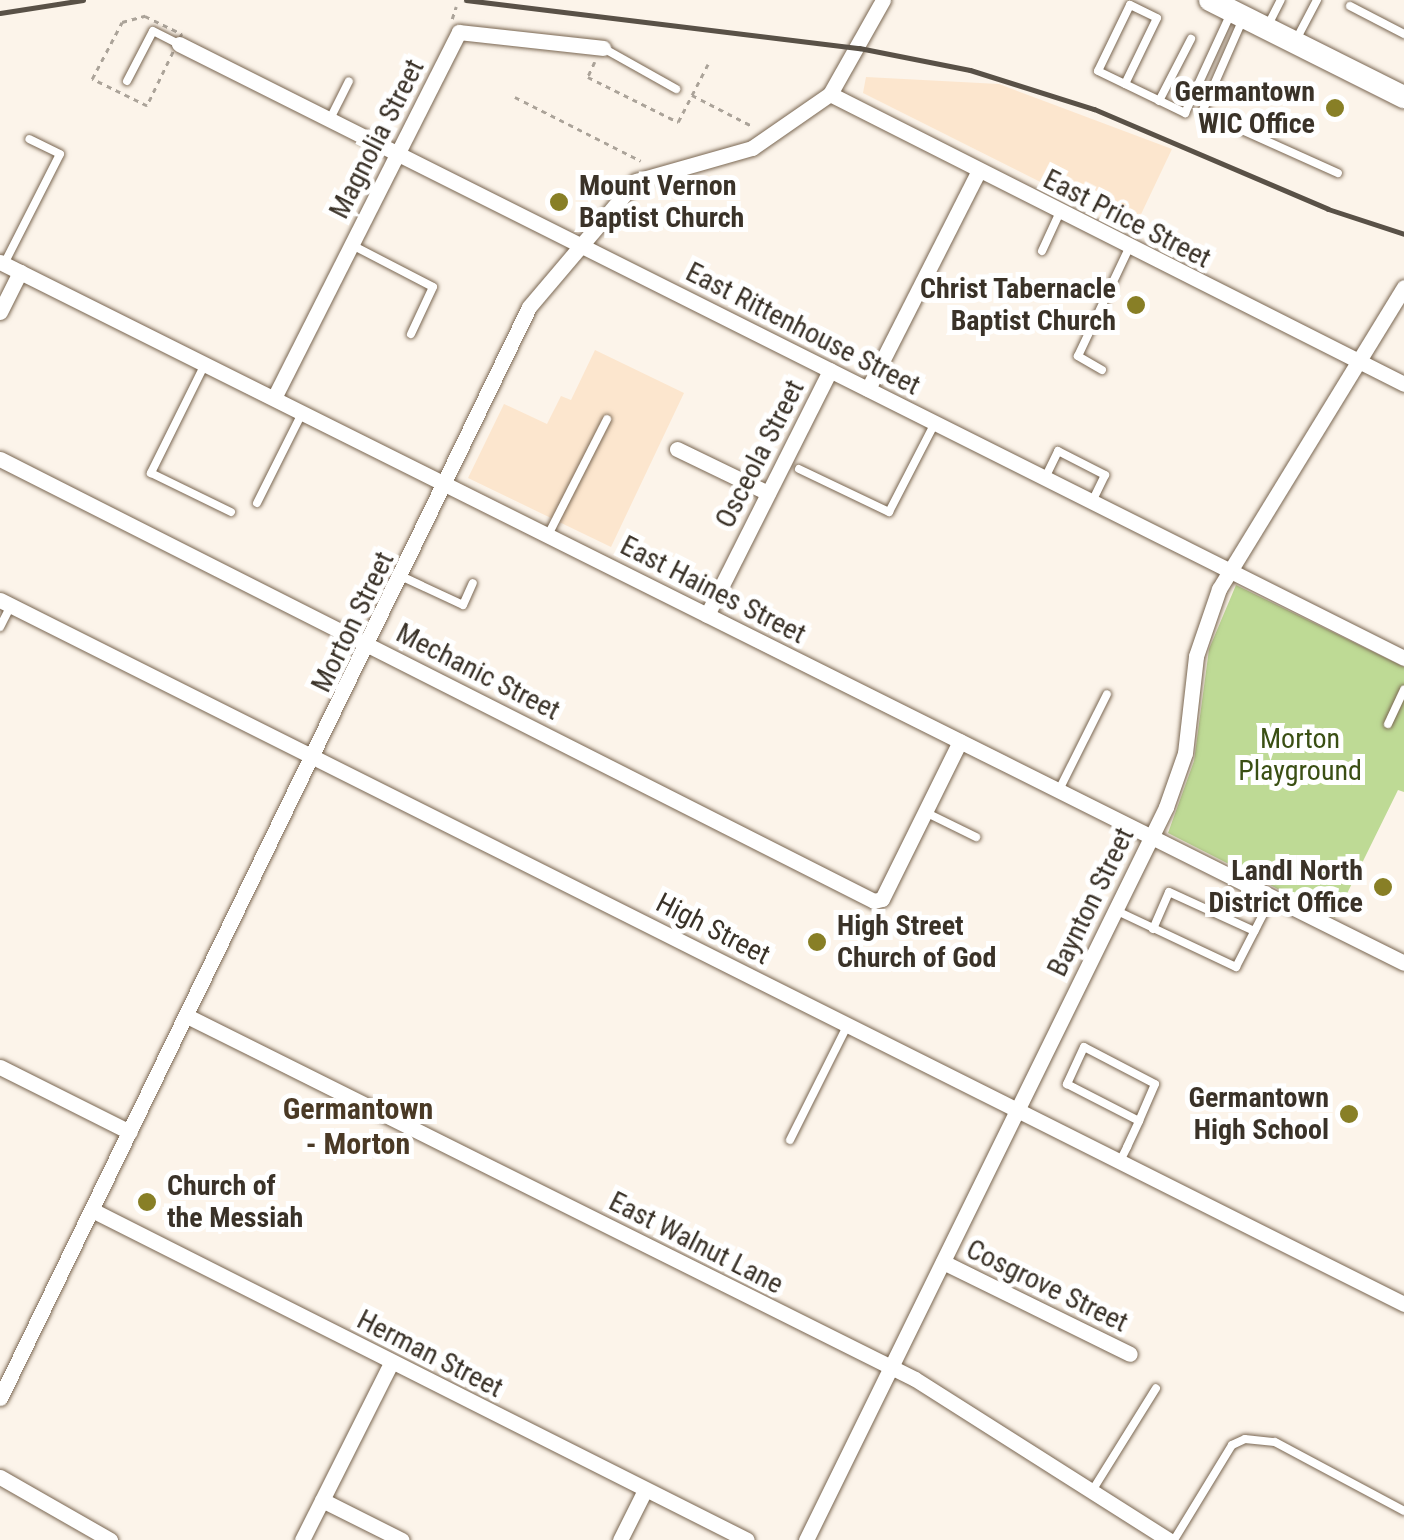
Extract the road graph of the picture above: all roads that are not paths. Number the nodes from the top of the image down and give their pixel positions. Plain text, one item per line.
1 (883, 0) edge
2 (1210, 0) edge
3 (1281, 0) edge
4 (1317, 0) edge
5 (1350, 6) dead end
6 (1238, 14) junction
7 (1267, 28) junction
8 (1404, 34) edge
9 (1190, 39) dead end
10 (1294, 42) junction
11 (180, 44) joint
12 (599, 53) joint
13 (127, 81) dead end
14 (349, 81) dead end
15 (1125, 84) junction
16 (676, 89) dead end
17 (830, 94) junction
18 (1403, 95) edge
19 (1160, 101) junction
20 (330, 119) junction
21 (29, 139) dead end
22 (398, 153) junction
23 (978, 172) junction
24 (1338, 174) dead end
25 (1060, 214) junction
26 (579, 244) junction
27 (352, 245) junction
28 (1129, 248) junction
29 (1042, 251) dead end
30 (2, 263) edge
31 (20, 272) junction
32 (1404, 288) edge
33 (0, 312) edge
34 (411, 334) dead end
35 (1358, 362) junction
36 (204, 364) junction
37 (830, 370) junction
38 (1102, 370) dead end
39 (1404, 384) edge
40 (868, 389) junction
41 (274, 398) junction
42 (302, 412) junction
43 (607, 419) dead end
44 (934, 423) junction
45 (677, 449) dead end
46 (0, 459) edge
47 (799, 469) dead end
48 (1045, 478) junction
49 (448, 485) junction
50 (768, 493) junction
51 (257, 502) dead end
52 (1092, 502) junction
53 (231, 512) dead end
54 (548, 535) junction
55 (1230, 571) junction
56 (403, 577) junction
57 (473, 582) dead end
58 (6, 602) edge
59 (707, 615) junction
60 (0, 628) edge
61 (370, 645) junction
62 (1404, 658) edge
63 (1404, 690) edge
64 (1106, 694) dead end
65 (1388, 724) dead end
66 (960, 741) junction
67 (314, 757) junction
68 (1058, 790) junction
69 (926, 812) junction
70 (1151, 836) junction
71 (976, 837) dead end
72 (1272, 896) junction
73 (1115, 910) junction
74 (1153, 929) junction
75 (1254, 931) junction
76 (1404, 963) edge
77 (186, 1016) junction
78 (848, 1024) junction
79 (0, 1067) edge
80 (1017, 1110) junction
81 (1139, 1121) junction
82 (130, 1132) junction
83 (790, 1140) dead end
84 (1120, 1162) junction
85 (92, 1210) junction
86 (943, 1262) junction
87 (1404, 1304) edge
88 (1130, 1354) dead end
89 (391, 1362) junction
90 (891, 1367) junction
91 (1156, 1388) dead end
92 (0, 1398) edge
93 (0, 1477) edge
94 (645, 1490) junction
95 (1092, 1490) junction
96 (322, 1500) junction
97 (1404, 1511) edge
98 (110, 1540) edge
99 (302, 1540) edge
100 (402, 1540) edge
101 (620, 1540) edge
102 (747, 1540) edge
103 (806, 1540) edge
104 (1172, 1540) edge

1 - 17 street, Morton Street
2 - 6 street
3 - 7 lane
4 - 10 lane
5 - 8 lane
6 - 7 street
6 - 19 lane
6 - 24 lane
7 - 10 street
9 - 19 lane
10 - 18 street
11 - 13 lane
11 - 20 street, East Rittenhouse Street
12 - 16 lane
12 - 22 street, Magnolia Street
14 - 20 lane
15 - 15 lane
15 - 19 lane
17 - 23 street, East Price Street
17 - 26 street, Morton Street
20 - 22 street, East Rittenhouse Street
21 - 30 lane
22 - 26 street, East Rittenhouse Street
22 - 27 street, Magnolia Street
23 - 25 street, East Price Street
23 - 40 street
25 - 28 street, East Price Street
25 - 29 lane
26 - 37 street, East Rittenhouse Street
26 - 49 street, Morton Street
27 - 34 lane
27 - 41 street, Magnolia Street
28 - 35 street, East Price Street
28 - 38 lane
30 - 31 street, East Haines Street
31 - 33 street
31 - 36 street, East Haines Street
32 - 35 street, Baynton Street
35 - 39 street, East Price Street
35 - 55 street, Baynton Street
36 - 41 street, East Haines Street
36 - 53 lane
37 - 40 street, East Rittenhouse Street
37 - 50 street, Osceola Street
40 - 44 street, East Rittenhouse Street
41 - 42 street, East Haines Street
42 - 49 street, East Haines Street
42 - 51 lane
43 - 54 lane
44 - 47 lane
44 - 48 street, East Rittenhouse Street
45 - 50 street
46 - 61 street, Mechanic Street
48 - 52 street, East Rittenhouse Street
48 - 52 lane
49 - 54 street, East Haines Street
49 - 56 street, Morton Street
50 - 59 street, Osceola Street
52 - 55 street, East Rittenhouse Street
54 - 59 street, East Haines Street
55 - 62 street, East Rittenhouse Street
55 - 70 street, Baynton Street
56 - 57 lane
56 - 61 street, Morton Street
58 - 60 lane
58 - 67 street, High Street
59 - 66 street, East Haines Street
61 - 67 street, Morton Street
61 - 69 street, Mechanic Street
63 - 65 lane
64 - 68 lane
66 - 68 street, East Haines Street
66 - 69 street
67 - 77 street, Morton Street
67 - 78 street, High Street
68 - 70 street, East Haines Street
69 - 71 lane
70 - 72 street, East Haines Street
70 - 73 street, Baynton Street
72 - 75 lane
72 - 76 street, East Haines Street
73 - 74 lane
73 - 80 street, Baynton Street
74 - 75 lane
74 - 75 lane
77 - 82 street, Morton Street
77 - 90 street, East Walnut Lane
78 - 80 street, High Street
78 - 83 lane
79 - 82 street
80 - 84 street, High Street
80 - 86 street, Baynton Street
81 - 81 lane
81 - 84 lane
82 - 85 street, Morton Street
84 - 87 street, High Street
85 - 89 street, Herman Street
85 - 92 street, Morton Street
86 - 88 street, Cosgrove Street
86 - 90 street, Baynton Street
89 - 94 street, Herman Street
89 - 96 street
90 - 95 street, East Walnut Lane
90 - 103 street, Baynton Street
91 - 95 lane
93 - 98 street
94 - 101 street
94 - 102 street, Herman Street
95 - 104 street, East Walnut Lane
96 - 99 street
96 - 100 street
97 - 104 lane

